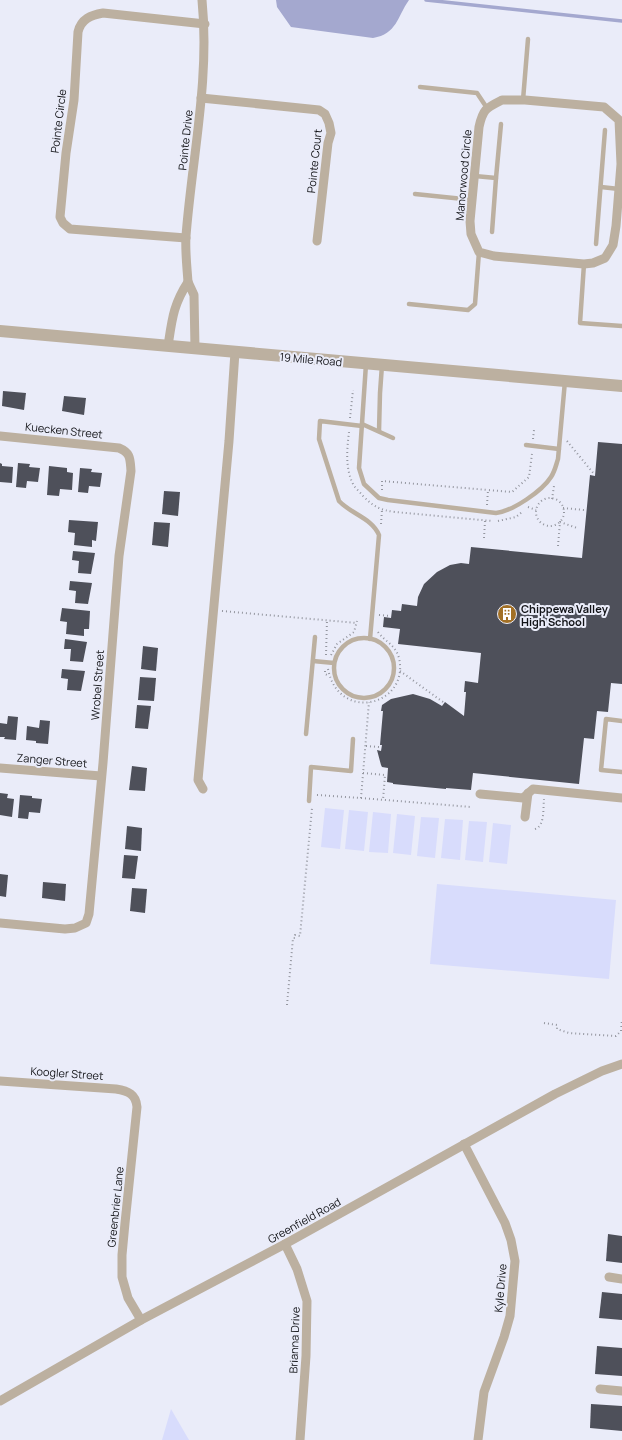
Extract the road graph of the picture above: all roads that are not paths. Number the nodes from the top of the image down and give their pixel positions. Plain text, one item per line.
1 (202, 0) edge
2 (205, 24) junction
3 (528, 39) dead end
4 (420, 87) dead end
5 (201, 98) junction
6 (523, 100) junction
7 (487, 108) junction
8 (620, 118) edge
9 (501, 124) dead end
10 (605, 130) dead end
11 (475, 176) junction
12 (496, 178) junction
13 (601, 187) junction
14 (619, 189) junction
15 (415, 194) dead end
16 (473, 200) junction
17 (619, 218) edge
18 (492, 232) dead end
19 (186, 238) junction
20 (317, 241) dead end
21 (596, 244) dead end
22 (479, 252) junction
23 (584, 264) junction
24 (188, 282) junction
25 (409, 304) dead end
26 (622, 326) edge
27 (0, 331) edge
28 (168, 346) junction
29 (195, 349) junction
30 (235, 352) junction
31 (366, 364) junction
32 (382, 365) junction
33 (565, 381) junction
34 (622, 386) edge
35 (362, 425) junction
36 (379, 431) junction
37 (0, 436) edge
38 (393, 438) dead end
39 (526, 445) dead end
40 (559, 449) junction
41 (125, 451) joint
42 (315, 637) dead end
43 (370, 639) junction
44 (313, 661) junction
45 (334, 663) junction
46 (622, 721) edge
47 (306, 734) dead end
48 (353, 739) dead end
49 (0, 768) edge
50 (622, 772) edge
51 (101, 776) junction
52 (203, 789) dead end
53 (528, 793) junction
54 (480, 794) dead end
55 (622, 798) edge
56 (311, 802) road end
57 (525, 817) dead end
58 (0, 923) edge
59 (622, 1064) edge
60 (0, 1081) edge
61 (131, 1093) joint
62 (464, 1144) junction
63 (285, 1244) junction
64 (608, 1277) dead end
65 (622, 1278) edge
66 (141, 1320) junction
67 (600, 1389) dead end
68 (622, 1391) edge
69 (0, 1401) edge
70 (300, 1440) edge
71 (478, 1440) edge

1 - 2 street, Pointe Drive
2 - 5 street, Pointe Drive
2 - 19 street, Pointe Circle
3 - 6 lane
4 - 7 lane
5 - 19 street, Pointe Drive
5 - 20 street, Pointe Court
6 - 7 street
6 - 8 street
7 - 11 street, Manorwood Circle
8 - 14 street
9 - 12 lane
10 - 13 lane
11 - 12 lane
11 - 16 street, Manorwood Circle
12 - 18 lane
13 - 14 lane
13 - 21 lane
14 - 17 street
15 - 16 lane
16 - 22 street, Manorwood Circle
17 - 23 street
19 - 24 street, Pointe Drive
22 - 23 street
22 - 25 lane
23 - 26 lane
24 - 28 street
24 - 29 street, Pointe Drive
27 - 28 street, 19 Mile Road
28 - 29 street, 19 Mile Road
29 - 30 street, 19 Mile Road
30 - 31 street, 19 Mile Road
30 - 52 street
31 - 32 street, 19 Mile Road
31 - 35 lane
32 - 33 street, 19 Mile Road
32 - 36 lane
33 - 34 street, 19 Mile Road
33 - 40 lane
35 - 36 lane
35 - 40 lane
35 - 43 lane
36 - 38 lane
37 - 41 street, Kuecken Street
39 - 40 lane
41 - 51 street, Wrobel Street
42 - 44 lane
43 - 45 lane
43 - 45 lane
44 - 45 lane
44 - 47 lane
46 - 50 lane
48 - 56 lane
49 - 51 street, Zanger Street
51 - 58 street, Wrobel Street
53 - 54 street
53 - 55 street
53 - 57 street
59 - 62 street, Greenfield Road
60 - 61 street, Koogler Street
61 - 66 street, Greenbrier Lane
62 - 63 street, Greenfield Road
62 - 71 street, Kyle Drive
63 - 66 street, Greenfield Road
63 - 70 street, Brianna Drive
64 - 65 street
66 - 69 street, Greenfield Road
67 - 68 street

